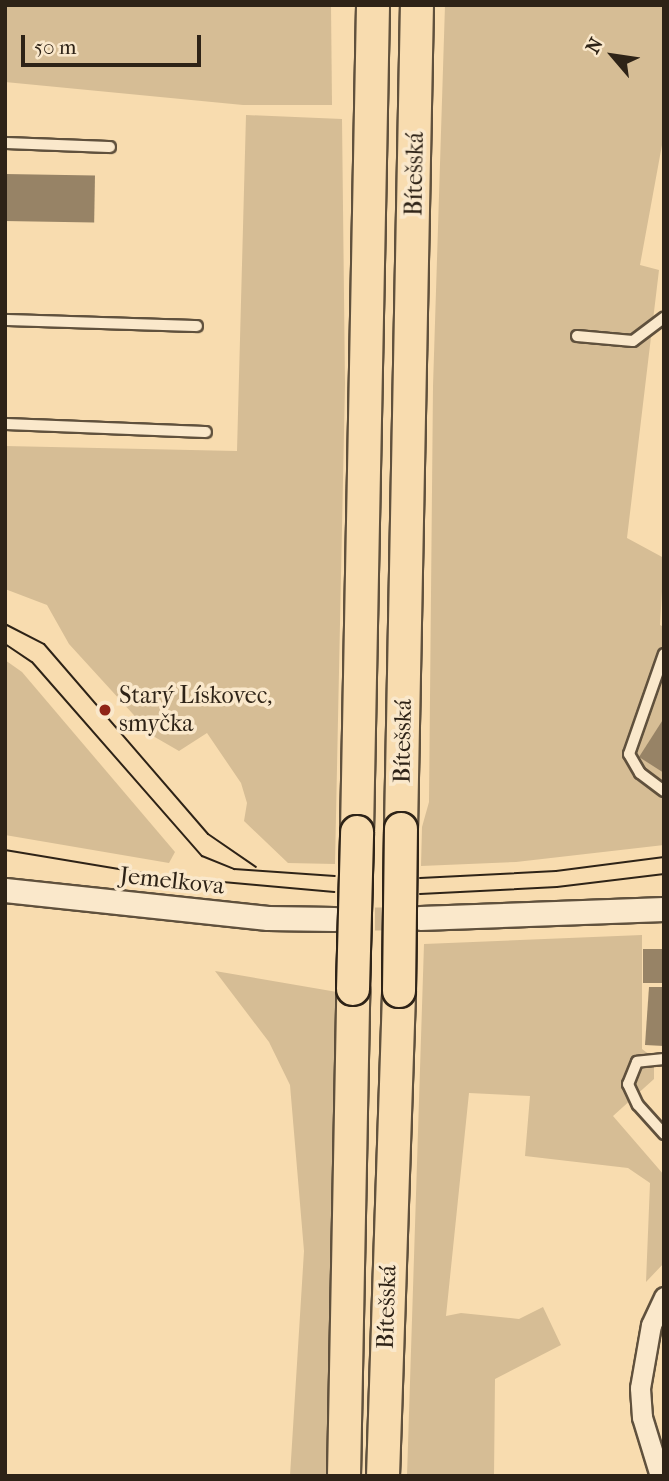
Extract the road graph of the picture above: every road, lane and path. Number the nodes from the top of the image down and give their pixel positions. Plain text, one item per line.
1 (352, 5) edge
2 (373, 5) edge
3 (417, 5) edge
4 (371, 130) junction
5 (5, 143) edge
6 (110, 147) dead end
7 (664, 318) edge
8 (5, 320) edge
9 (197, 326) dead end
10 (577, 337) dead end
11 (5, 424) edge
12 (206, 432) dead end
13 (664, 654) edge
14 (664, 791) edge
15 (5, 890) edge
16 (664, 909) edge
17 (419, 918) tunnel mouth
18 (334, 919) tunnel mouth
19 (664, 1059) edge
20 (664, 1134) edge
21 (664, 1297) edge
22 (344, 1476) edge
23 (383, 1476) edge
24 (660, 1476) edge

1 - 4 highway
2 - 4 highway, Bítešská
3 - 23 highway, Bítešská, bridge
4 - 22 highway, Bítešská, bridge
5 - 6 lane
7 - 10 lane
8 - 9 lane
11 - 12 lane
13 - 14 lane
15 - 18 street, Jemelkova
16 - 17 street
19 - 20 lane
21 - 24 street

